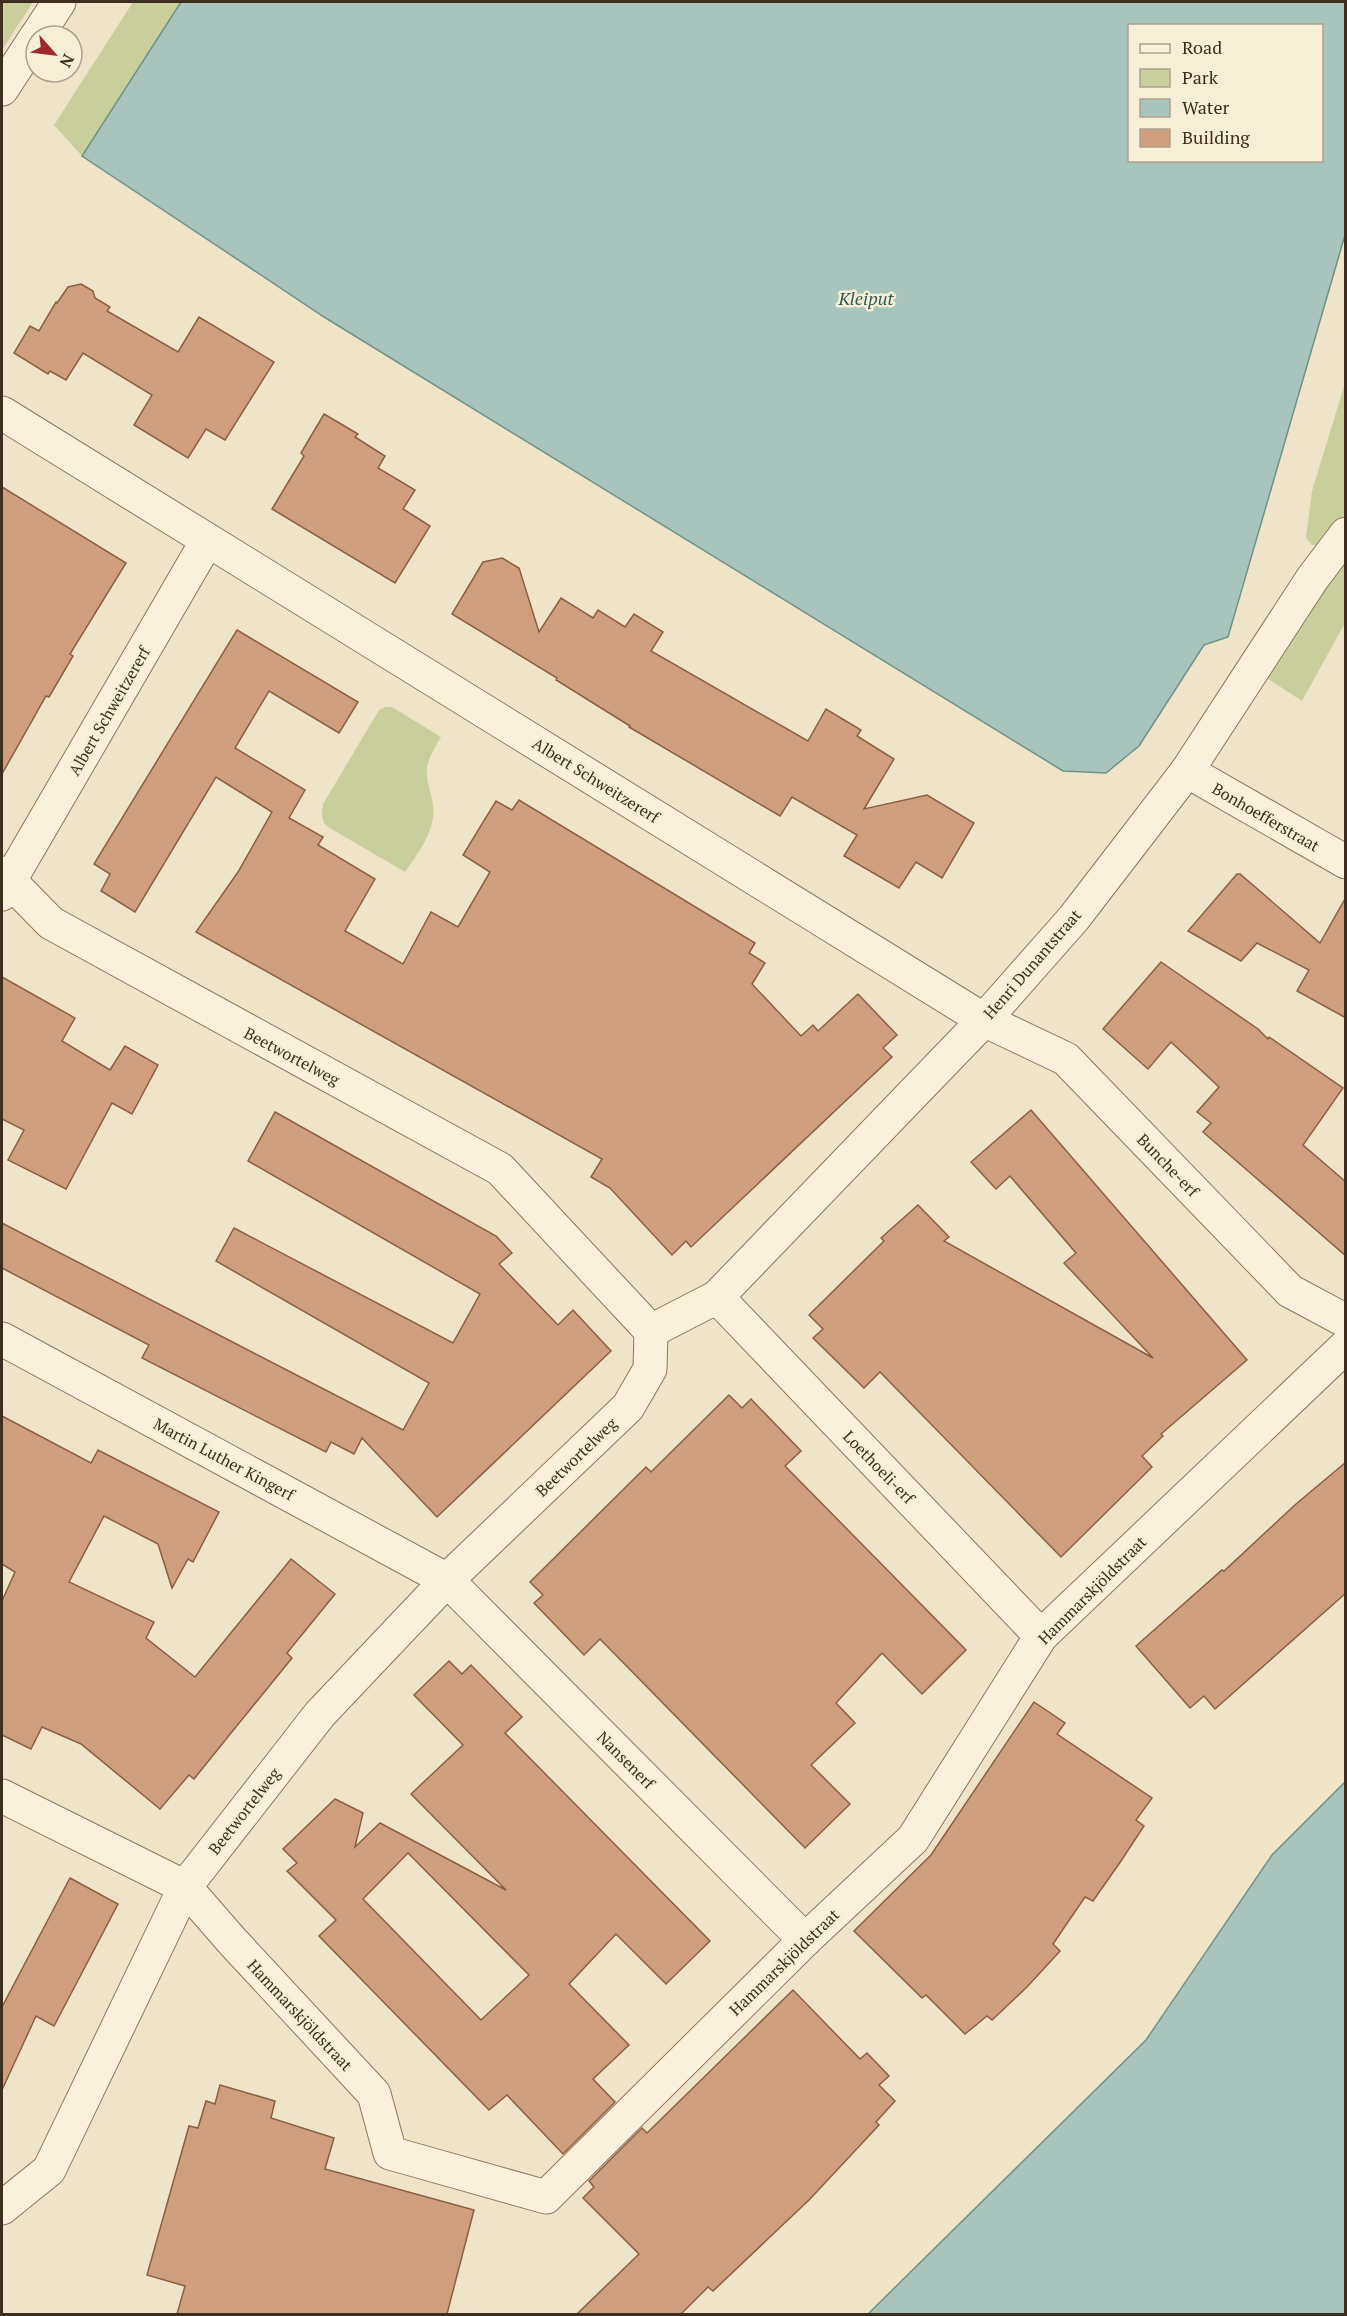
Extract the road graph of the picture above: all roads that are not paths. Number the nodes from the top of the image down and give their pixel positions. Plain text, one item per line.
1 (59, 2) edge
2 (44, 24) edge
3 (24, 55) edge
4 (2, 89) edge
5 (2, 413) edge
6 (1346, 534) edge
7 (207, 541) junction
8 (1188, 771) junction
9 (1346, 862) edge
10 (4, 883) edge
11 (984, 1020) junction
12 (717, 1297) junction
13 (1346, 1321) edge
14 (651, 1331) junction
15 (2, 1339) edge
16 (1346, 1346) edge
17 (447, 1580) junction
18 (1041, 1636) junction
19 (2, 1796) edge
20 (185, 1887) junction
21 (805, 1940) junction
22 (2, 2208) edge

1 - 2 street
3 - 4 street
5 - 7 street, Albert Schweitzererf
6 - 8 street, Henri Dunantstraat
7 - 10 street, Albert Schweitzererf
7 - 11 street, Albert Schweitzererf
8 - 9 street, Bonhoefferstraat
8 - 11 street, Henri Dunantstraat
10 - 14 street, Beetwortelweg
11 - 12 street, Henri Dunantstraat
11 - 13 street, Bunche-erf
12 - 14 street, Henri Dunantstraat
12 - 18 street, Loethoeli-erf
14 - 17 street, Beetwortelweg
15 - 17 street, Martin Luther Kingerf
16 - 18 street, Hammarskjöldstraat
17 - 20 street, Beetwortelweg
17 - 21 street, Nansenerf
18 - 21 street, Hammarskjöldstraat
19 - 20 street
20 - 21 street, Hammarskjöldstraat
20 - 22 street, Beetwortelweg

